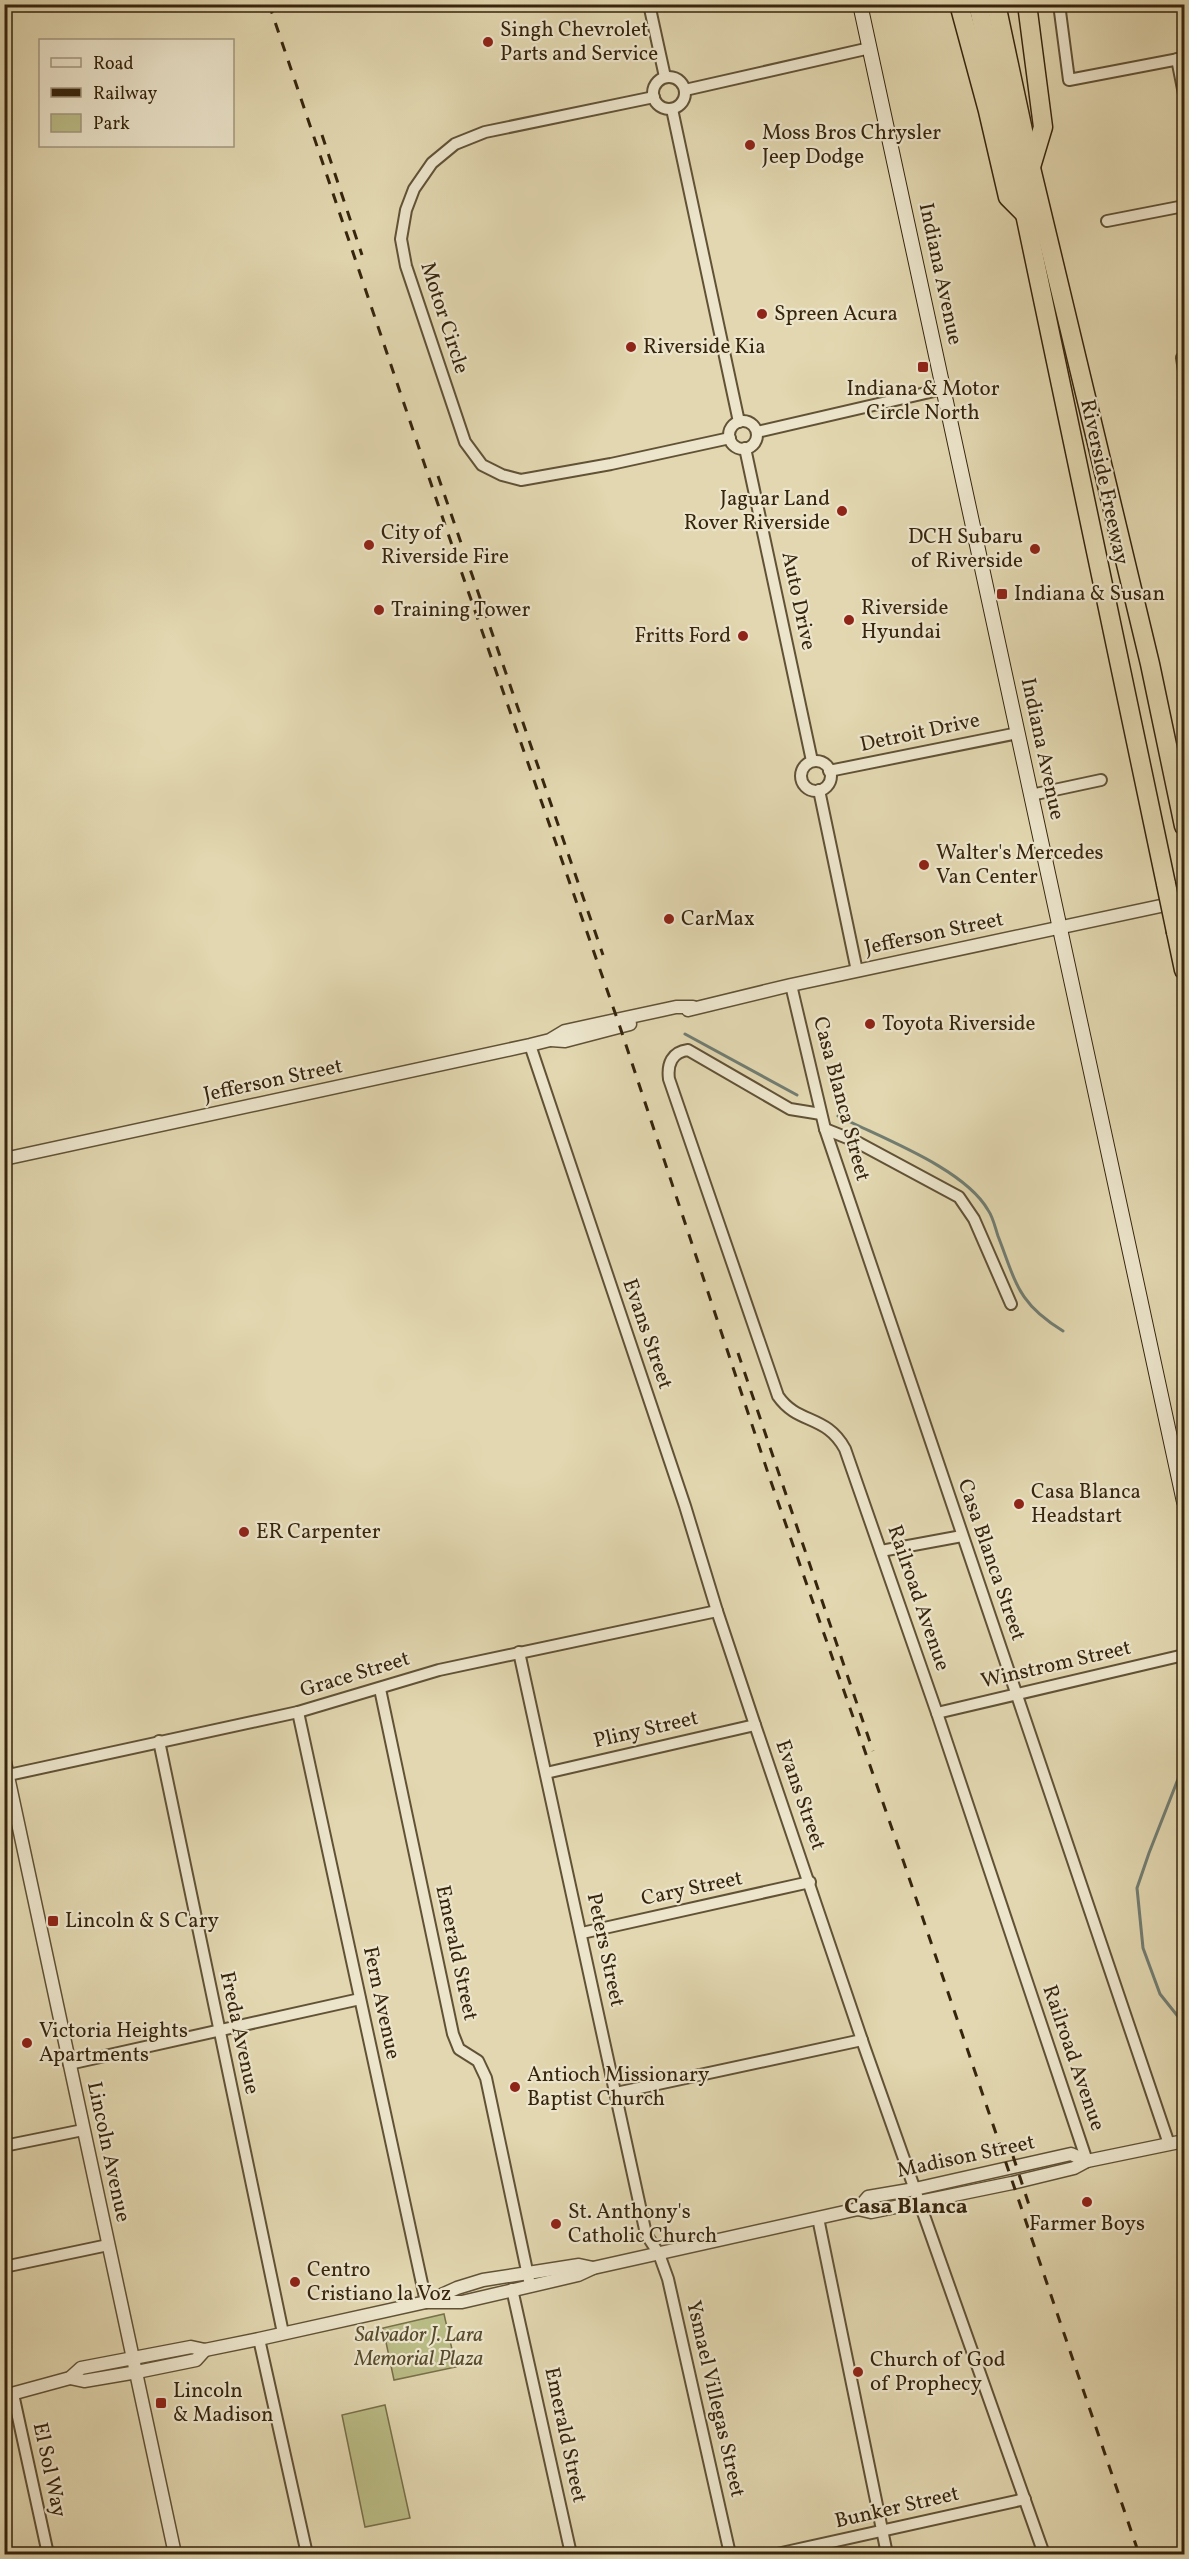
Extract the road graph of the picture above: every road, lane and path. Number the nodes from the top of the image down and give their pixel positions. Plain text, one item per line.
1 (649, 4) edge
2 (860, 4) edge
3 (959, 4) edge
4 (978, 4) edge
5 (996, 4) edge
6 (1027, 4) edge
7 (1059, 4) edge
8 (867, 48) junction
9 (1181, 59) edge
10 (665, 77) junction
11 (685, 90) junction
12 (1185, 94) edge
13 (654, 97) junction
14 (672, 109) junction
15 (1030, 168) junction
16 (1185, 206) edge
17 (1025, 214) junction
18 (1107, 221) dead end
19 (1183, 357) edge
20 (1185, 371) edge
21 (943, 389) junction
22 (739, 422) junction
23 (757, 432) junction
24 (730, 438) junction
25 (745, 448) junction
26 (1018, 733) junction
27 (813, 761) junction
28 (830, 771) junction
29 (1101, 780) dead end
30 (819, 790) junction
31 (1031, 795) junction
32 (1185, 826) edge
33 (1185, 901) edge
34 (1059, 928) junction
35 (1185, 970) edge
36 (858, 971) junction
37 (791, 985) junction
38 (530, 1045) junction
39 (821, 1113) junction
40 (825, 1129) junction
41 (4, 1159) edge
42 (1011, 1304) dead end
43 (1185, 1502) edge
44 (962, 1536) junction
45 (881, 1551) junction
46 (717, 1611) junction
47 (519, 1652) junction
48 (1185, 1655) edge
49 (380, 1689) junction
50 (1016, 1694) junction
51 (298, 1712) junction
52 (937, 1713) junction
53 (755, 1725) junction
54 (159, 1741) junction
55 (4, 1758) edge
56 (546, 1773) junction
57 (6, 1776) edge
58 (810, 1882) junction
59 (582, 1933) junction
60 (360, 2000) junction
61 (219, 2031) junction
62 (862, 2040) junction
63 (69, 2064) junction
64 (616, 2093) junction
65 (82, 2130) junction
66 (1185, 2140) edge
67 (1169, 2144) junction
68 (4, 2146) edge
69 (1087, 2161) junction
70 (915, 2189) junction
71 (920, 2203) junction
72 (858, 2210) junction
73 (818, 2218) junction
74 (108, 2245) junction
75 (659, 2254) junction
76 (4, 2267) edge
77 (529, 2279) junction
78 (513, 2289) junction
79 (426, 2302) junction
80 (283, 2333) junction
81 (259, 2339) junction
82 (205, 2350) junction
83 (134, 2357) junction
84 (137, 2372) junction
85 (70, 2378) junction
86 (9, 2395) edge
87 (1025, 2499) junction
88 (883, 2532) junction
89 (48, 2554) edge
90 (175, 2554) edge
91 (307, 2554) edge
92 (571, 2554) edge
93 (730, 2554) edge
94 (777, 2554) edge
95 (887, 2554) edge
96 (1044, 2554) edge

1 - 10 street
2 - 8 main road, Indiana Avenue
3 - 17 highway
4 - 17 highway, Riverside Freeway
5 - 15 highway, Riverside Freeway
6 - 15 highway
7 - 9 street
8 - 11 street
8 - 21 main road, Indiana Avenue
9 - 12 street
10 - 11 street
10 - 13 street
11 - 14 street
13 - 14 street
13 - 24 street, Motor Circle
14 - 22 street
15 - 32 highway, Riverside Freeway
16 - 18 street
17 - 35 highway, Riverside Freeway, bridge
19 - 20 street
21 - 23 street
21 - 26 main road, Indiana Avenue
22 - 23 street
22 - 24 street
23 - 25 street
24 - 25 street
25 - 27 street, Auto Drive
26 - 28 street, Detroit Drive
26 - 31 main road, Indiana Avenue
27 - 28 street
27 - 30 street
28 - 30 street
29 - 31 street
30 - 36 street
31 - 34 main road, Indiana Avenue
33 - 34 street, Jefferson Street
34 - 36 street, Jefferson Street
34 - 43 main road, Indiana Avenue
36 - 37 street, Jefferson Street
37 - 38 street, Jefferson Street
37 - 39 street, Casa Blanca Street
38 - 41 street, Jefferson Street
38 - 46 street, Evans Street
39 - 40 street, Casa Blanca Street
39 - 45 street, Railroad Avenue
40 - 42 street
40 - 44 street, Casa Blanca Street
44 - 45 street
44 - 50 street, Casa Blanca Street
45 - 52 street, Railroad Avenue
46 - 47 street, Grace Street
46 - 53 street, Evans Street
47 - 49 street, Grace Street
47 - 56 street, Peters Street
48 - 50 street, Winstrom Street
49 - 51 street, Grace Street
49 - 77 street, Emerald Street
50 - 52 street, Winstrom Street
50 - 67 street, Casa Blanca Street
51 - 54 street, Grace Street
51 - 60 street, Fern Avenue
52 - 69 street, Railroad Avenue
53 - 56 street, Pliny Street
53 - 58 street, Evans Street
54 - 57 street, Grace Street
54 - 61 street, Freda Avenue
55 - 57 street, Lincoln Avenue
56 - 59 street, Peters Street
57 - 63 street, Lincoln Avenue
58 - 59 street, Cary Street
58 - 62 street, Evans Street
59 - 64 street, Peters Street
60 - 61 street
60 - 79 street, Fern Avenue
61 - 63 street
61 - 80 street, Freda Avenue
62 - 64 street
62 - 70 street, Evans Street
63 - 65 street, Lincoln Avenue
64 - 75 street, Peters Street
65 - 68 street
65 - 74 street, Lincoln Avenue
66 - 67 street, Madison Street
67 - 69 street, Madison Street
69 - 70 street, Madison Street
69 - 71 street, Madison Street
70 - 71 street, Evans Street
70 - 72 street, Madison Street
71 - 72 street, Madison Street
71 - 87 street, Evans Street
72 - 73 street, Madison Street
73 - 75 street, Madison Street
73 - 88 street
74 - 76 street
74 - 83 street, Lincoln Avenue
75 - 77 street, Madison Street
75 - 93 street, Ysmael Villegas Street
77 - 78 street, Madison Street
77 - 79 street, Madison Street
78 - 79 street, Madison Street
78 - 92 street, Emerald Street
79 - 80 street, Madison Street
80 - 81 street, Madison Street
81 - 82 street, Madison Street
81 - 91 street
82 - 83 street, Madison Street
82 - 84 street, Madison Street
83 - 84 street, Lincoln Avenue
83 - 85 street, Madison Street
84 - 85 street, Madison Street
84 - 90 street, Lincoln Avenue
85 - 86 street, Madison Street
86 - 89 street, El Sol Way
87 - 88 street, Bunker Street
87 - 96 street, Evans Street
88 - 94 street, Bunker Street
88 - 95 street

